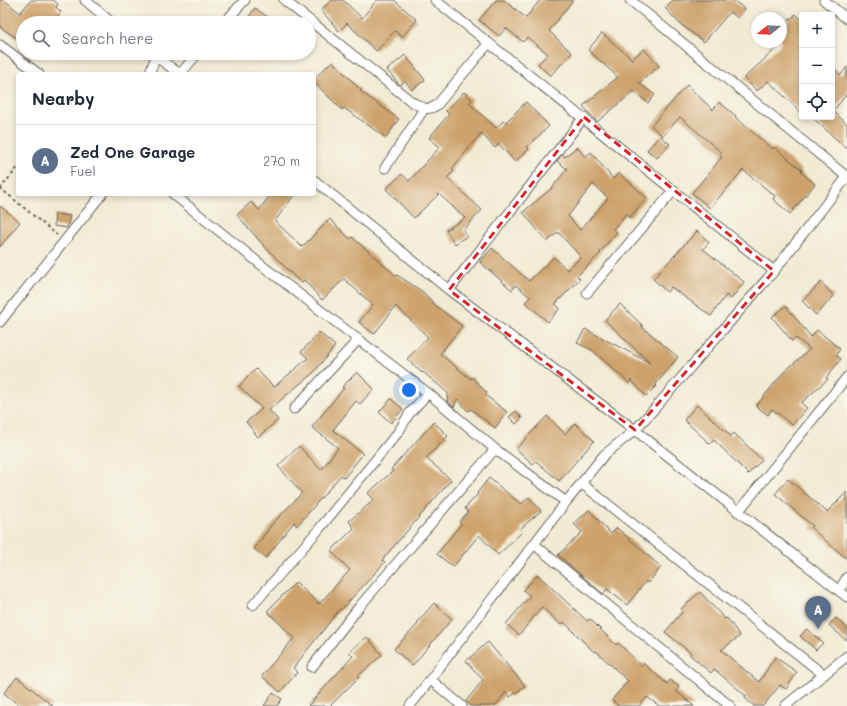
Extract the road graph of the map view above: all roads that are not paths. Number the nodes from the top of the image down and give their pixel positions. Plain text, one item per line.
1 (85, 0) edge
2 (245, 0) edge
3 (284, 0) edge
4 (435, 0) edge
5 (630, 0) edge
6 (824, 0) edge
7 (93, 4) edge
8 (105, 16) edge
9 (230, 16) edge
10 (304, 16) edge
11 (847, 19) edge
12 (316, 26) edge
13 (488, 44) junction
14 (0, 45) edge
15 (16, 57) edge
16 (20, 60) edge
17 (152, 60) edge
18 (160, 60) edge
19 (192, 60) edge
20 (36, 72) edge
21 (149, 72) edge
22 (177, 72) edge
23 (182, 72) edge
24 (424, 109) junction
25 (584, 118) junction
26 (385, 168) dead end
27 (847, 177) edge
28 (316, 182) edge
29 (674, 190) junction
30 (100, 196) edge
31 (176, 196) edge
32 (774, 271) junction
33 (449, 290) junction
34 (587, 293) dead end
35 (0, 322) edge
36 (358, 340) junction
37 (847, 377) edge
38 (428, 393) junction
39 (294, 408) dead end
40 (635, 430) junction
41 (495, 449) junction
42 (581, 483) junction
43 (566, 502) junction
44 (738, 512) junction
45 (535, 545) junction
46 (847, 577) edge
47 (839, 591) junction
48 (847, 597) edge
49 (254, 604) dead end
50 (847, 656) edge
51 (312, 667) dead end
52 (824, 675) junction
53 (432, 680) junction
54 (410, 706) edge
55 (462, 706) edge
56 (730, 706) edge
57 (785, 706) edge

1 - 7 street
2 - 9 street
3 - 10 street
4 - 13 street
5 - 27 street
6 - 11 street
7 - 8 street
12 - 24 street
13 - 24 street
13 - 25 street
14 - 15 street
16 - 20 street
17 - 21 street
18 - 22 street
19 - 23 street
24 - 26 street
25 - 29 street
25 - 33 street
27 - 32 street
28 - 33 street
29 - 32 street
29 - 34 street
30 - 35 street
31 - 36 street
32 - 40 street
33 - 40 street
36 - 38 street
36 - 39 street
37 - 44 street
38 - 41 street
38 - 49 street
40 - 42 street
40 - 44 street
41 - 43 street
41 - 51 street
42 - 43 street
42 - 52 street
43 - 45 street
44 - 47 street
45 - 53 street
45 - 56 street
46 - 47 street
47 - 48 street
50 - 52 street
52 - 57 street
53 - 54 street
53 - 55 street

